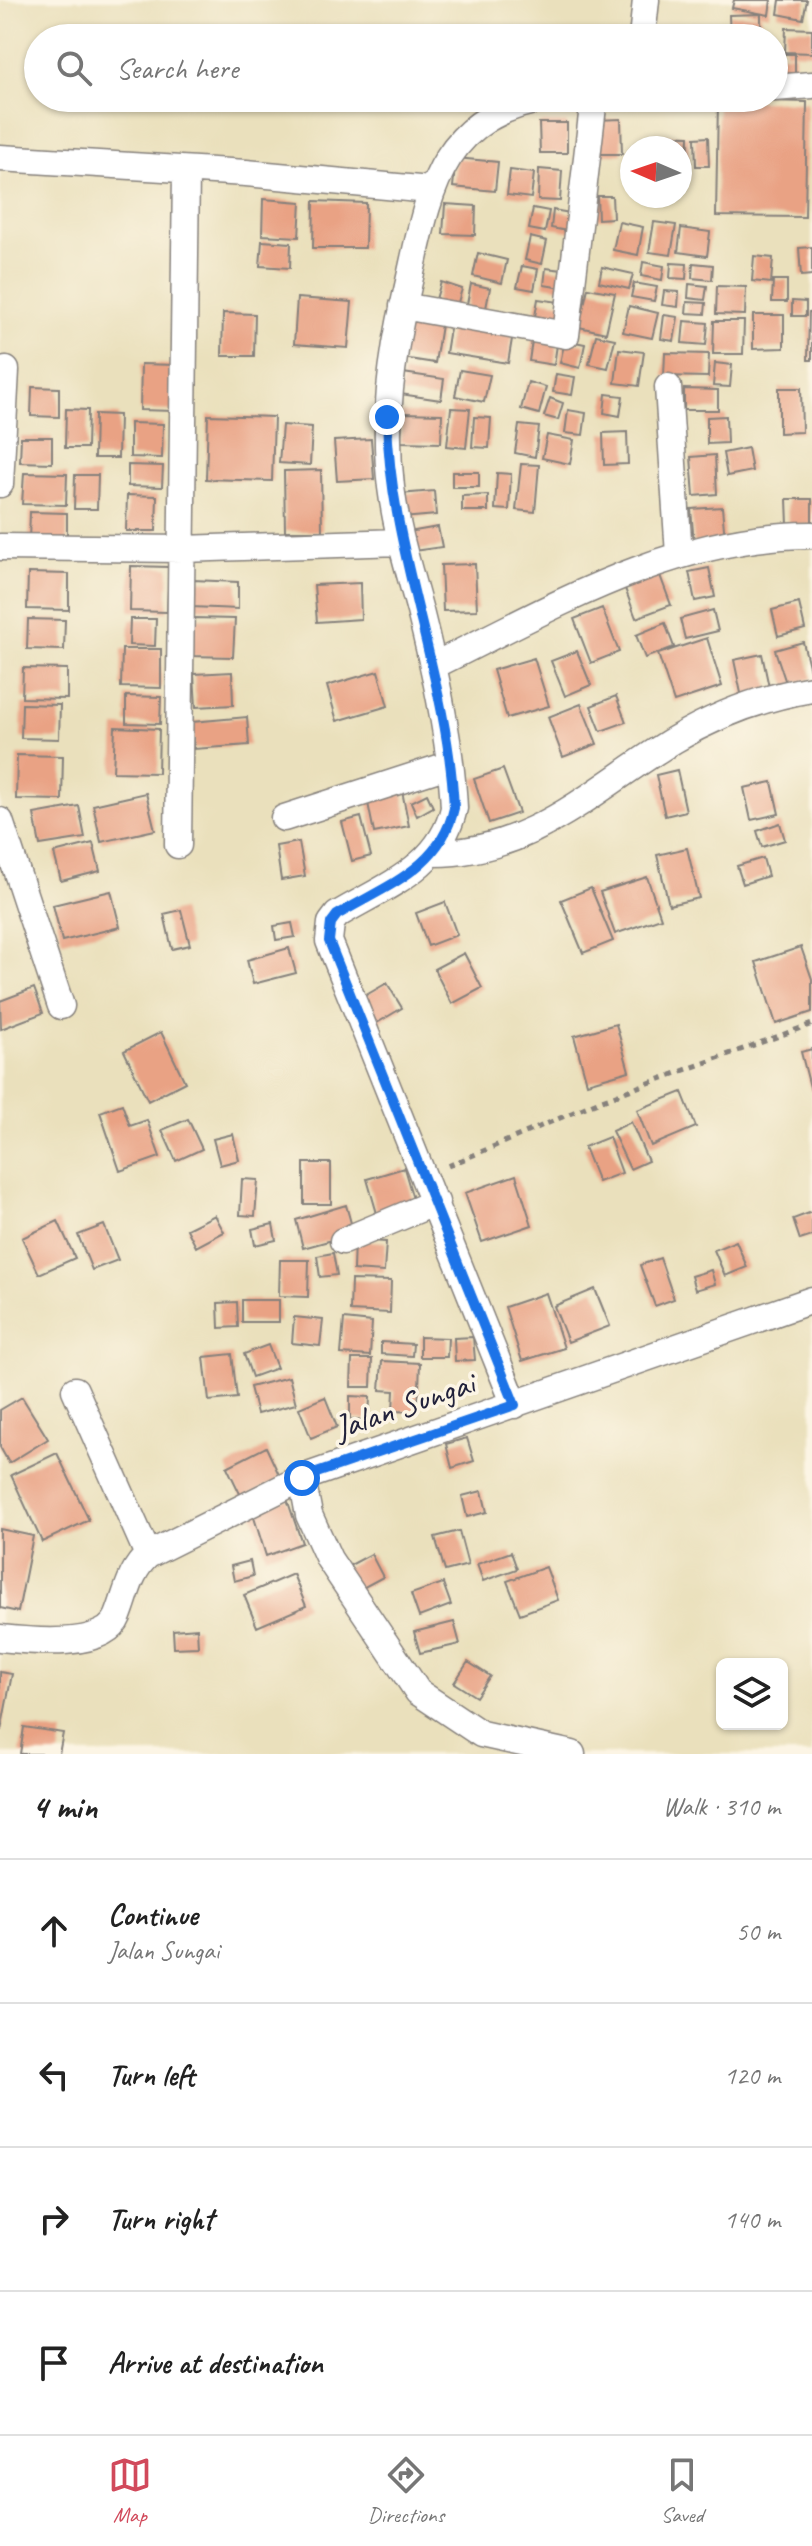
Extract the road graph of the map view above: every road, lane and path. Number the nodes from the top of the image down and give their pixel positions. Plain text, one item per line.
1 (646, 0) edge
2 (643, 24) edge
3 (812, 85) edge
4 (788, 87) edge
5 (497, 112) edge
6 (592, 112) edge
7 (0, 158) edge
8 (186, 170) junction
9 (430, 190) junction
10 (403, 306) junction
11 (6, 370) dead end
12 (668, 387) dead end
13 (0, 484) edge
14 (812, 535) edge
15 (401, 542) junction
16 (0, 547) edge
17 (183, 549) junction
18 (679, 555) junction
19 (433, 666) junction
20 (812, 689) edge
21 (448, 765) junction
22 (284, 818) dead end
23 (0, 821) edge
24 (178, 845) dead end
25 (434, 853) junction
26 (61, 1006) dead end
27 (812, 1024) edge
28 (426, 1177) junction
29 (436, 1202) junction
30 (343, 1241) dead end
31 (812, 1300) edge
32 (75, 1390) dead end
33 (515, 1405) junction
34 (302, 1478) junction
35 (148, 1555) junction
36 (0, 1638) edge
37 (572, 1754) edge

1 - 2 street
3 - 4 street
5 - 9 street
6 - 10 street
7 - 8 street
8 - 9 street
8 - 17 street
9 - 10 street
10 - 15 street
11 - 13 street
12 - 18 street
14 - 18 street
15 - 17 street
15 - 19 street
16 - 17 street
17 - 24 street
18 - 19 street
19 - 21 street
20 - 25 street
21 - 22 street
21 - 25 street
23 - 26 street
25 - 28 street
27 - 28 path
28 - 29 street
29 - 30 street
29 - 33 street
31 - 33 street, Jalan Sungai
32 - 35 street
33 - 34 street, Jalan Sungai
34 - 35 street, Jalan Sungai
34 - 37 street
35 - 36 street

